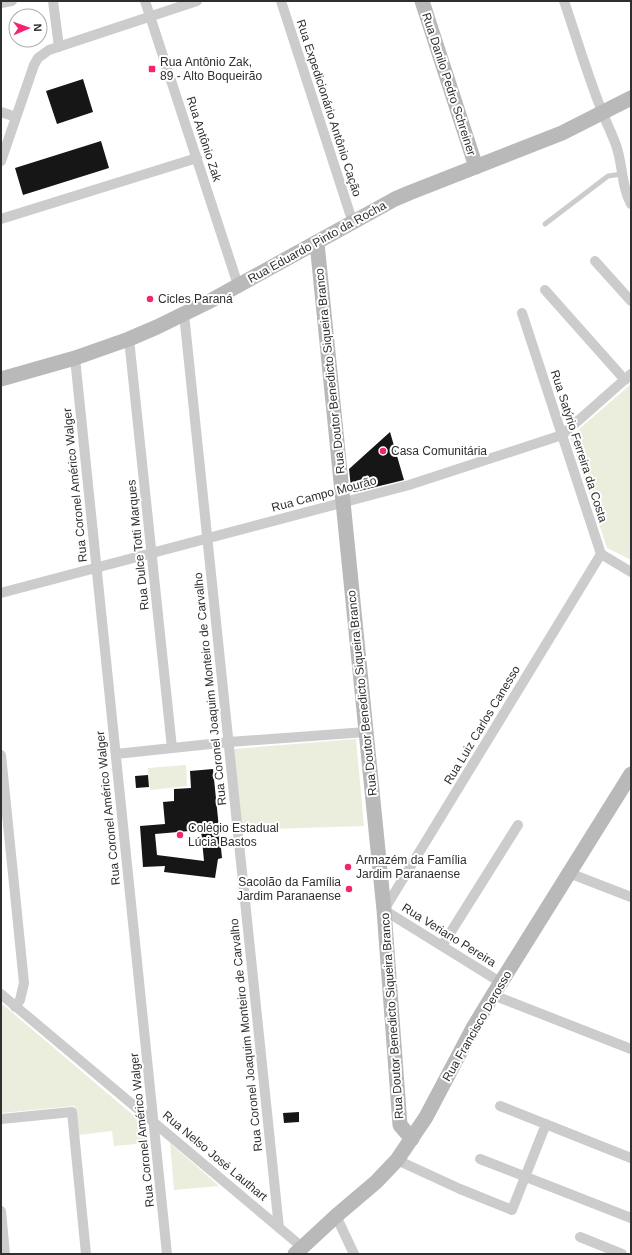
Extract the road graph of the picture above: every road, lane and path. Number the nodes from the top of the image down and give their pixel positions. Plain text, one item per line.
1 (12, 1) edge
2 (53, 1) edge
3 (145, 1) edge
4 (197, 1) edge
5 (281, 1) edge
6 (422, 1) edge
7 (564, 1) edge
8 (1, 3) edge
9 (150, 16) junction
10 (59, 47) junction
11 (631, 98) edge
12 (1, 112) edge
13 (602, 113) junction
14 (16, 117) junction
15 (197, 158) junction
16 (1, 161) edge
17 (476, 167) junction
18 (622, 174) junction
19 (631, 204) edge
20 (1, 219) edge
21 (353, 223) junction
22 (545, 224) dead end
23 (317, 243) junction
24 (595, 261) dead end
25 (238, 285) junction
26 (545, 290) dead end
27 (631, 301) edge
28 (522, 313) dead end
29 (184, 314) junction
30 (129, 339) junction
31 (75, 358) junction
32 (628, 377) edge
33 (1, 379) edge
34 (562, 435) junction
35 (343, 502) junction
36 (208, 538) junction
37 (152, 553) junction
38 (601, 554) junction
39 (96, 567) junction
40 (631, 572) edge
41 (1, 593) edge
42 (366, 732) junction
43 (229, 742) junction
44 (172, 748) junction
45 (116, 754) junction
46 (1, 755) edge
47 (631, 774) edge
48 (518, 825) dead end
49 (569, 873) junction
50 (631, 897) edge
51 (384, 910) junction
52 (442, 946) junction
53 (497, 989) junction
54 (1, 994) edge
55 (16, 1007) junction
56 (631, 1049) edge
57 (500, 1106) dead end
58 (1, 1119) edge
59 (154, 1122) junction
60 (546, 1124) junction
61 (412, 1139) junction
62 (631, 1158) edge
63 (480, 1159) dead end
64 (397, 1160) junction
65 (525, 1177) junction
66 (1, 1212) edge
67 (336, 1216) junction
68 (631, 1218) edge
69 (279, 1228) junction
70 (580, 1237) dead end
71 (298, 1250) edge
72 (6, 1254) edge
73 (86, 1254) edge
74 (168, 1254) edge
75 (354, 1254) edge
76 (622, 1254) edge

1 - 8 street
2 - 10 street
3 - 9 street, Rua Antônio Zak
4 - 9 street
5 - 21 street, Rua Expedicionário Antônio Cação
6 - 17 street, Rua Danilo Pedro Schreiner
7 - 13 street
9 - 10 street
9 - 15 street, Rua Antônio Zak
10 - 14 street
11 - 13 street, Rua Eduardo Pinto da Rocha
12 - 14 street
13 - 17 street, Rua Eduardo Pinto da Rocha
13 - 18 street
14 - 16 street
15 - 20 street
15 - 25 street, Rua Antônio Zak
17 - 21 street, Rua Eduardo Pinto da Rocha
18 - 19 street
18 - 22 lane
21 - 23 street, Rua Eduardo Pinto da Rocha
23 - 25 street, Rua Eduardo Pinto da Rocha
23 - 35 street, Rua Doutor Benedicto Siqueira Branco
24 - 27 street
25 - 29 street, Rua Eduardo Pinto da Rocha
26 - 32 street
28 - 34 street, Rua Satýrio Ferreira da Costa
29 - 30 street, Rua Eduardo Pinto da Rocha
29 - 36 street, Rua Coronel Joaquim Monteiro de Carvalho
30 - 31 street, Rua Eduardo Pinto da Rocha
30 - 37 street, Rua Dulce Totti Marques
31 - 33 street, Rua Eduardo Pinto da Rocha
31 - 39 street, Rua Coronel Américo Walger
32 - 34 street, Rua Campo Mourão
34 - 35 street, Rua Campo Mourão
34 - 38 street, Rua Satýrio Ferreira da Costa
35 - 36 street, Rua Campo Mourão
35 - 42 street, Rua Doutor Benedicto Siqueira Branco
36 - 37 street, Rua Campo Mourão
36 - 43 street, Rua Coronel Joaquim Monteiro de Carvalho
37 - 39 street, Rua Campo Mourão
37 - 44 street, Rua Dulce Totti Marques
38 - 40 street
38 - 51 street, Rua Luiz Carlos Canesso
39 - 41 street, Rua Campo Mourão
39 - 45 street, Rua Coronel Américo Walger
42 - 43 street
42 - 51 street, Rua Doutor Benedicto Siqueira Branco
43 - 44 street
43 - 69 street, Rua Coronel Joaquim Monteiro de Carvalho
44 - 45 street
45 - 59 street, Rua Coronel Américo Walger
46 - 55 street
47 - 49 street, Rua Francisco Derosso
48 - 52 street
49 - 50 street
49 - 53 street, Rua Francisco Derosso
51 - 52 street, Rua Veriano Pereira
51 - 61 street, Rua Doutor Benedicto Siqueira Branco
52 - 53 street, Rua Veriano Pereira
53 - 56 street, Rua Veriano Pereira
53 - 61 street, Rua Francisco Derosso
54 - 55 street, Rua Nelso José Lauthart
55 - 59 street, Rua Nelso José Lauthart
57 - 60 street
58 - 73 street
59 - 69 street, Rua Nelso José Lauthart
59 - 74 street, Rua Coronel Américo Walger
60 - 62 street
60 - 65 street
61 - 64 street, Rua Francisco Derosso
63 - 65 street
64 - 65 street
64 - 67 street, Rua Francisco Derosso
65 - 68 street
66 - 72 street
67 - 71 street, Rua Francisco Derosso
67 - 75 street
69 - 71 street, Rua Nelso José Lauthart
70 - 76 street

